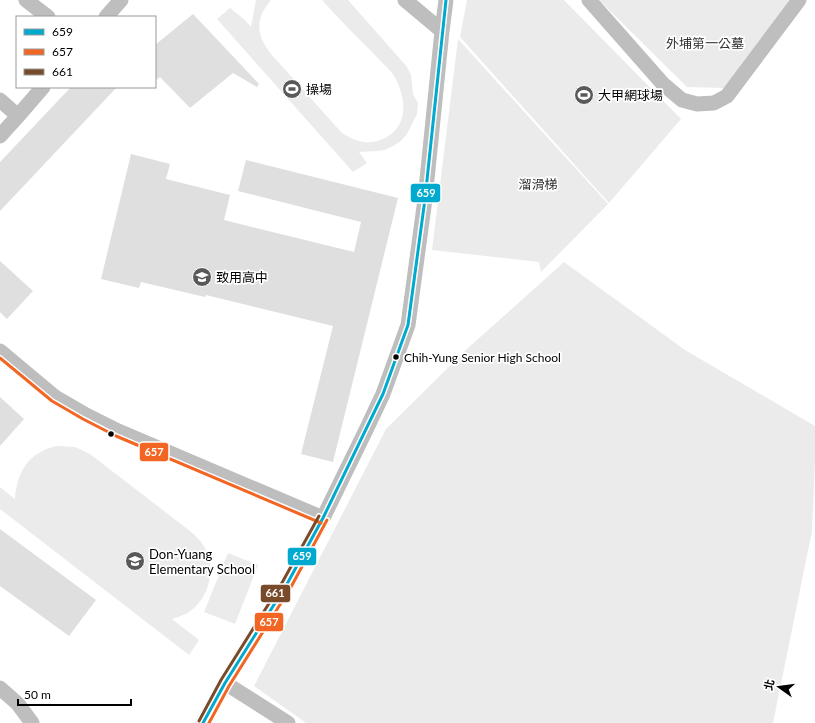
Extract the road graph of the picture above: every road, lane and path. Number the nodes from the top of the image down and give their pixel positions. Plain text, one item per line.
1 (26, 0) edge
2 (121, 0) edge
3 (405, 0) edge
4 (446, 0) edge
5 (590, 0) edge
6 (800, 0) edge
7 (47, 16) edge
8 (107, 16) edge
9 (442, 31) junction
10 (42, 88) edge
11 (0, 100) edge
12 (18, 116) junction
13 (0, 136) edge
14 (0, 351) edge
15 (322, 518) junction
16 (225, 683) junction
17 (0, 688) edge
18 (32, 723) edge
19 (203, 723) edge
20 (288, 723) edge

1 - 7 street
2 - 8 street
3 - 9 street
4 - 9 street
5 - 6 street
9 - 15 street
10 - 12 street
11 - 12 street
12 - 13 street
14 - 15 street
15 - 16 street
16 - 19 street
16 - 20 street
17 - 18 street

